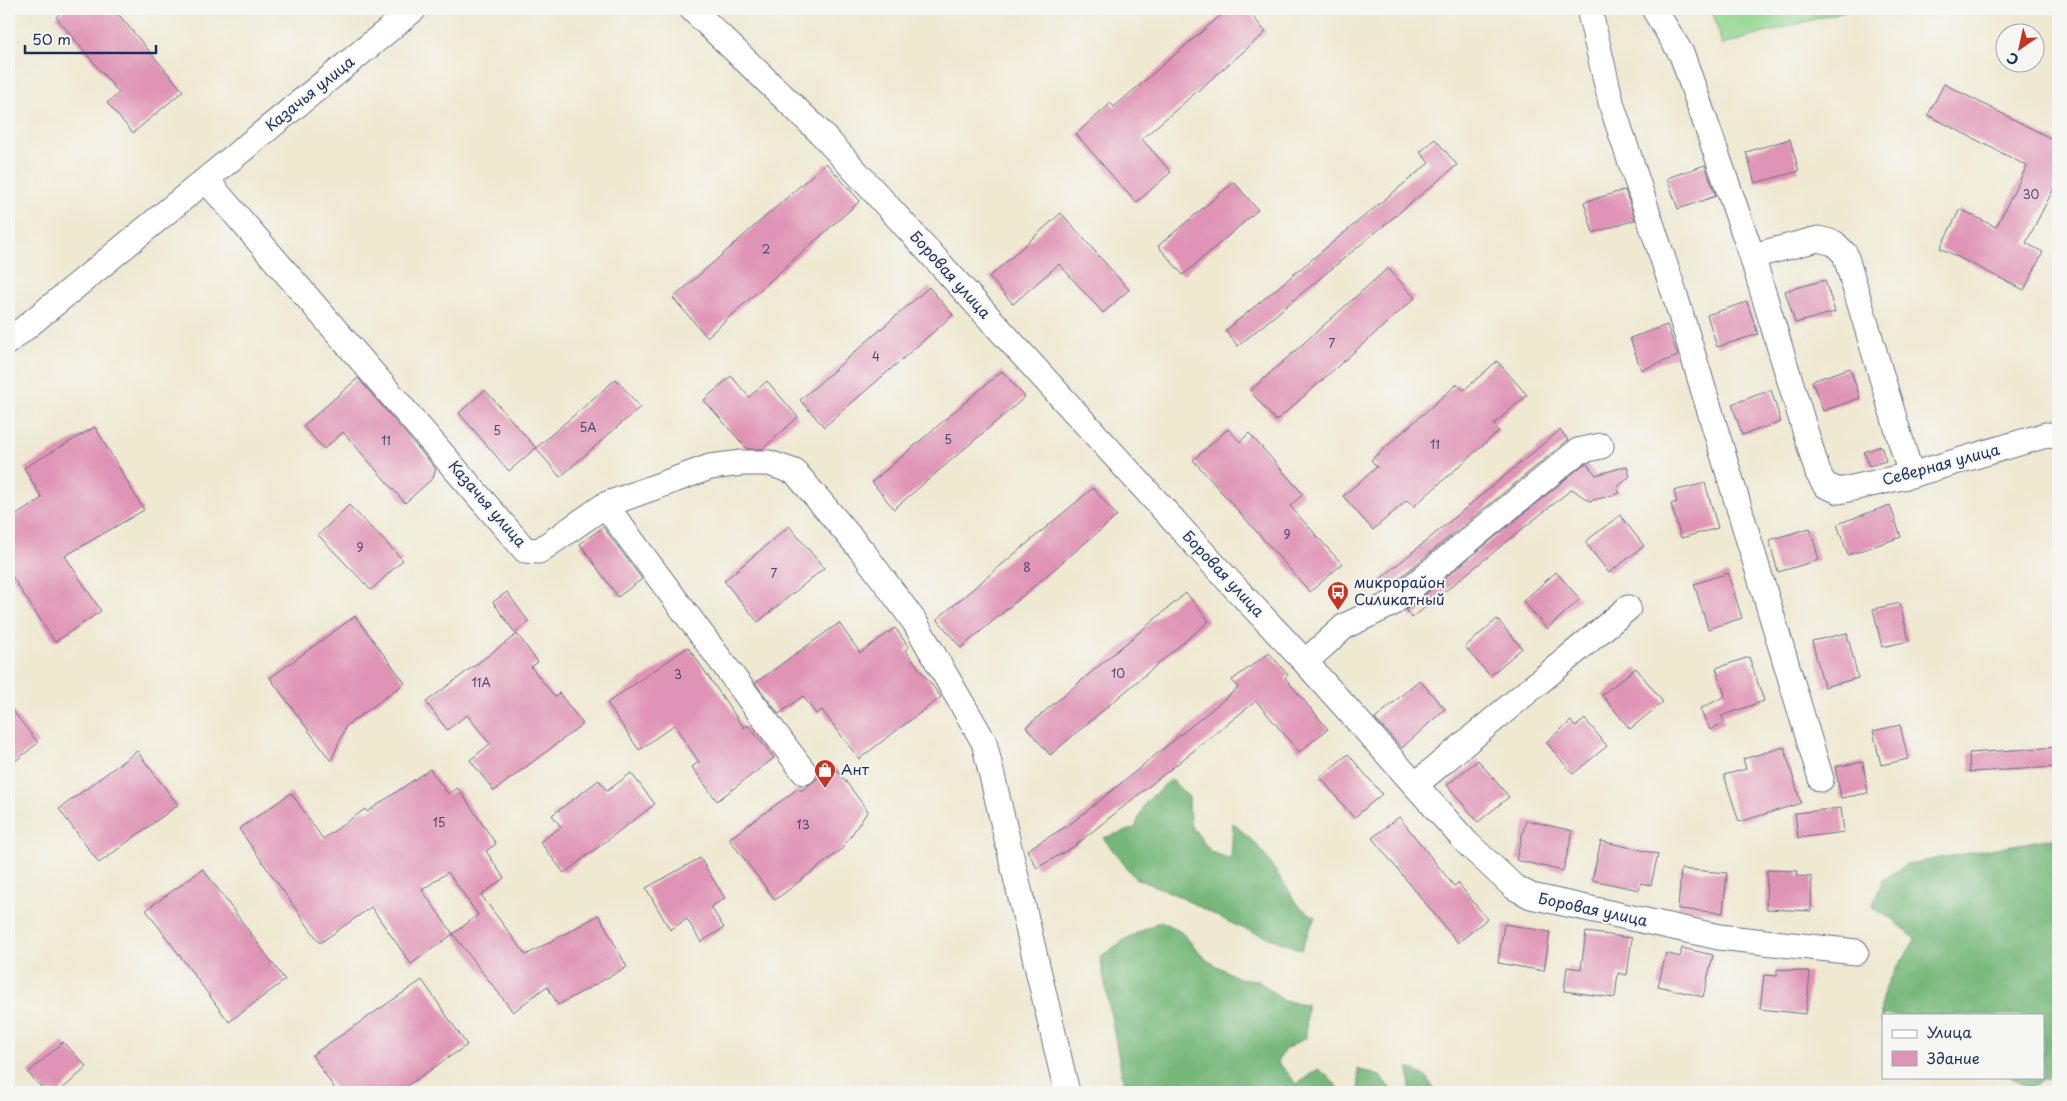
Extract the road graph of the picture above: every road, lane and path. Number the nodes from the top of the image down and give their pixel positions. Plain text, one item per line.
1 (414, 9) edge
2 (692, 9) edge
3 (1589, 9) edge
4 (1654, 9) edge
5 (207, 181) junction
6 (1752, 256) junction
7 (9, 341) edge
8 (2058, 436) edge
9 (1601, 446) dead end
10 (1911, 475) junction
11 (605, 505) junction
12 (1628, 608) dead end
13 (1305, 662) junction
14 (804, 772) dead end
15 (1821, 779) dead end
16 (1415, 785) junction
17 (1856, 952) dead end
18 (1067, 1092) edge

1 - 5 street, Казачья улица
2 - 13 street, Боровая улица
3 - 15 street
4 - 6 street
5 - 7 street, Казачья улица
5 - 11 street, Казачья улица
6 - 10 street, Северная улица
6 - 10 street
8 - 10 street, Северная улица
9 - 13 street
11 - 14 street
11 - 18 street, Казачья улица
12 - 16 street
13 - 16 street, Боровая улица
16 - 17 street, Боровая улица

